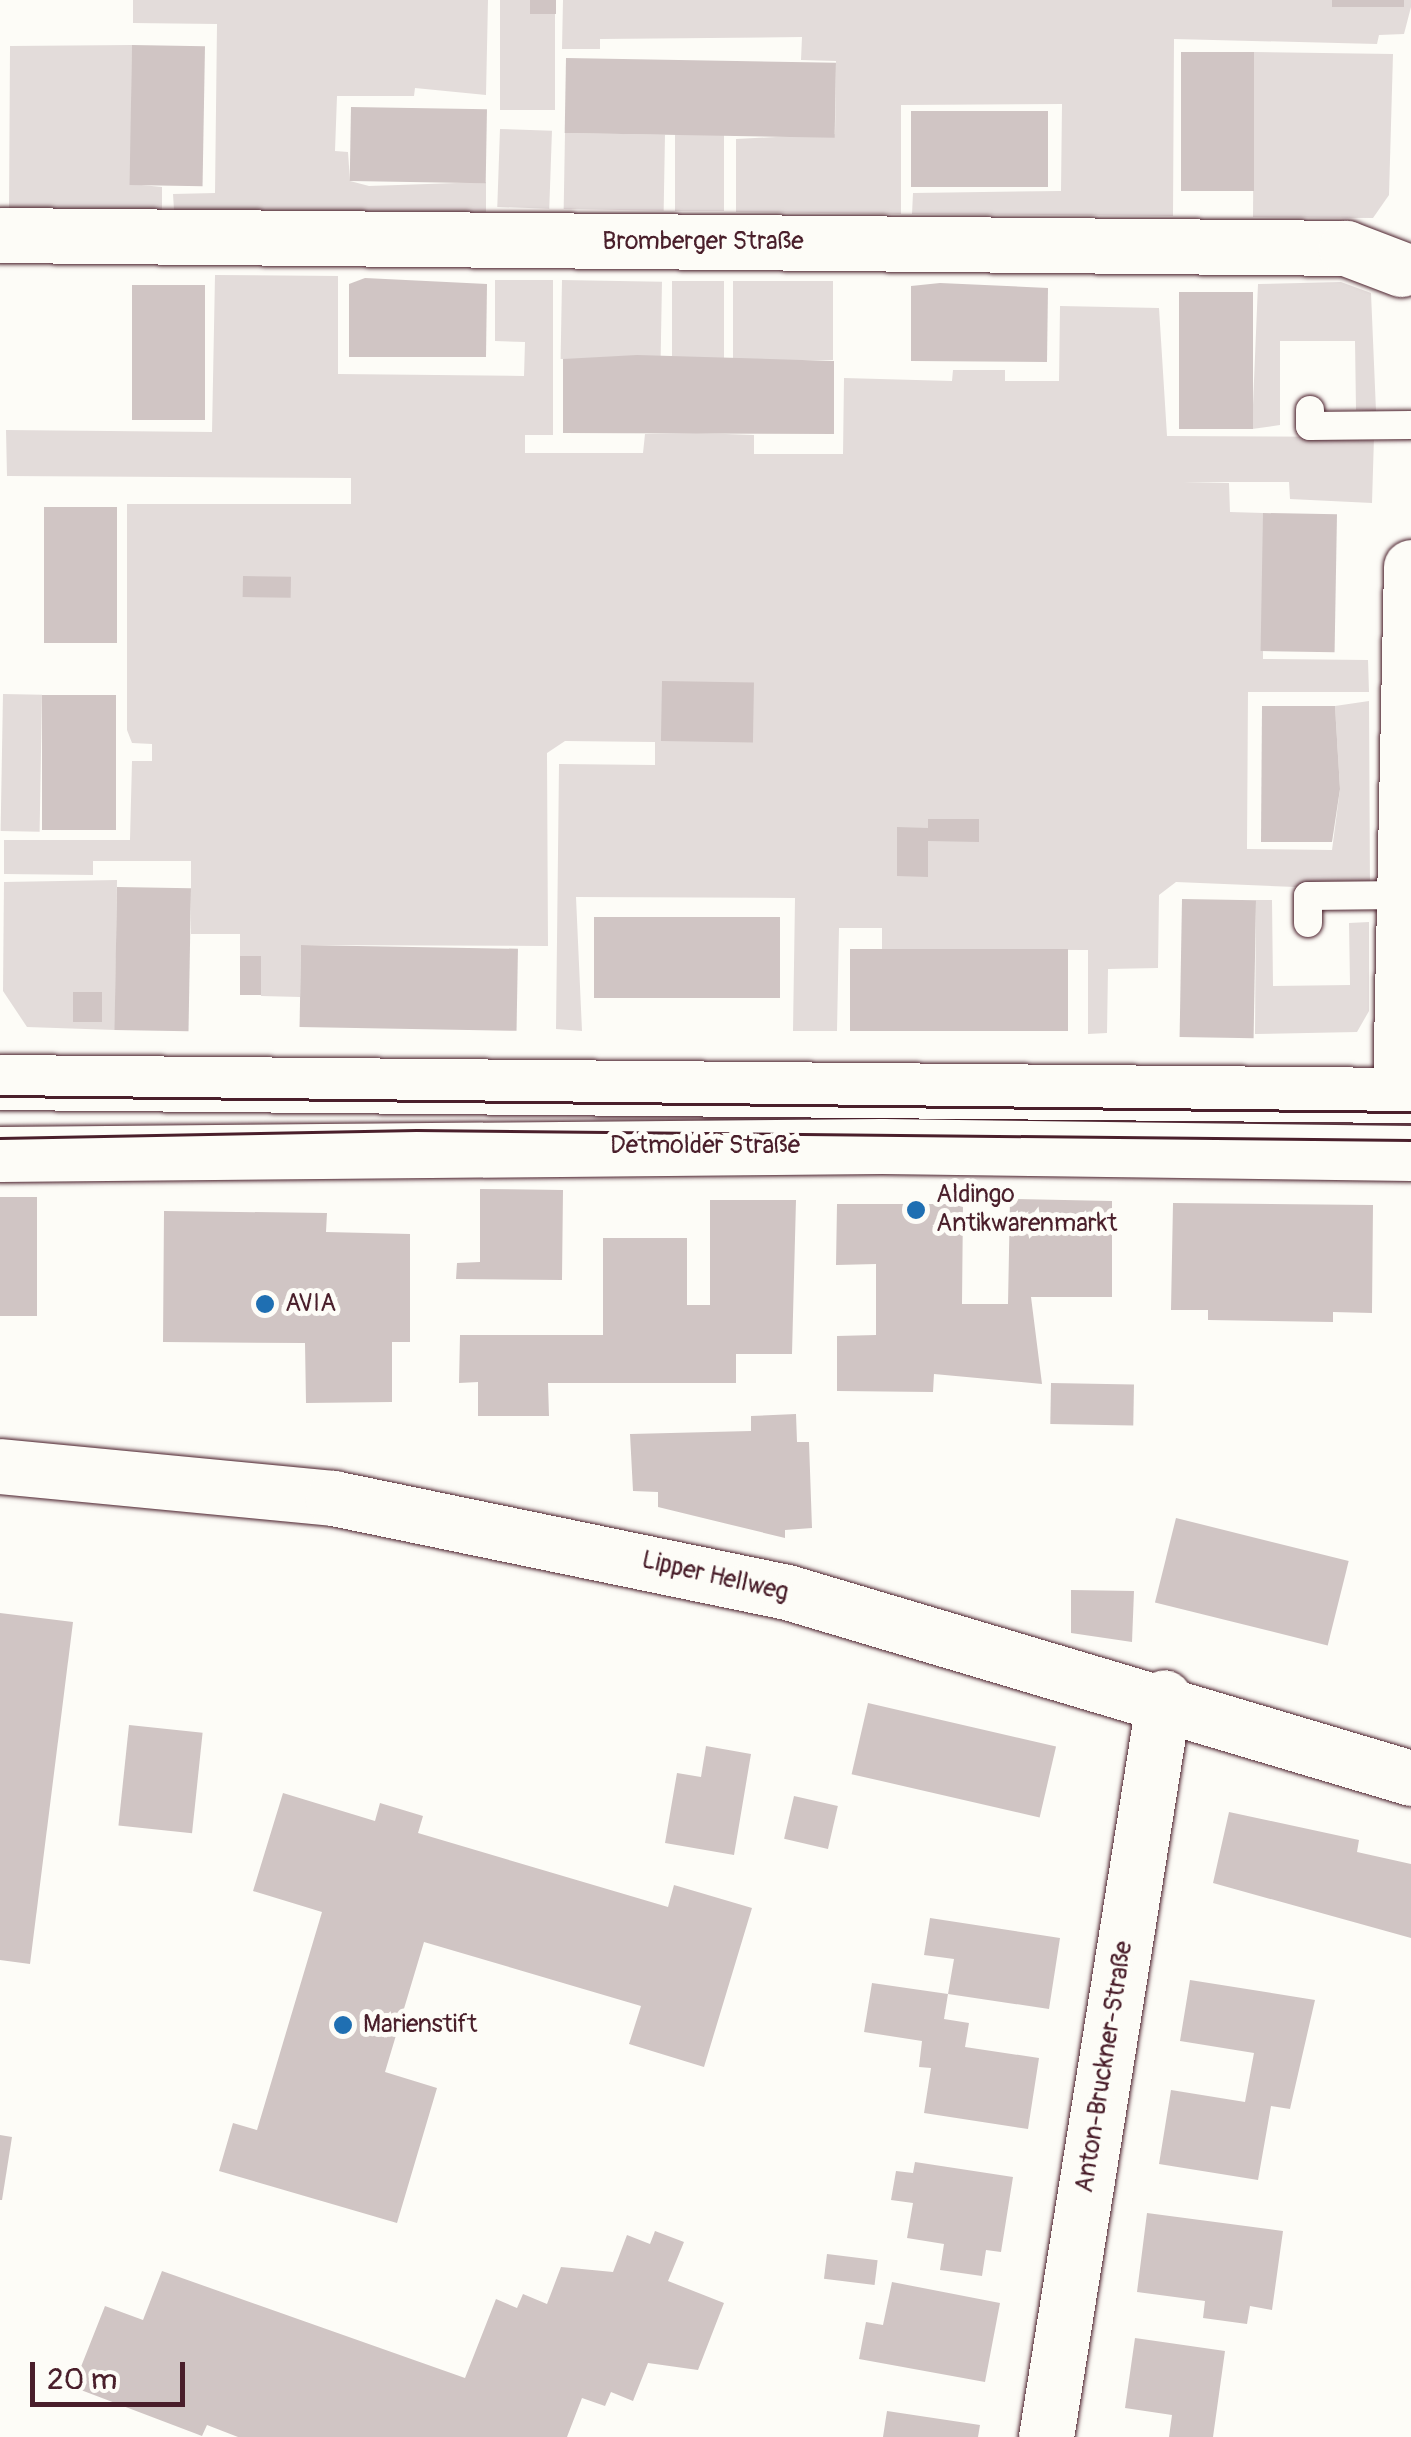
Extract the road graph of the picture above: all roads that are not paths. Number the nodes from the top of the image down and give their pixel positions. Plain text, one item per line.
1 (0, 235) edge
2 (1408, 277) edge
3 (1310, 410) dead end
4 (1411, 425) edge
5 (1411, 567) edge
6 (1404, 895) junction
7 (1308, 923) dead end
8 (0, 1082) edge
9 (1405, 1096) edge
10 (1411, 1153) edge
11 (0, 1154) edge
12 (0, 1466) edge
13 (1164, 1697) junction
14 (1411, 1778) edge
15 (1046, 2437) edge

1 - 2 street, Bromberger Straße
3 - 4 lane
5 - 6 street
6 - 7 lane
6 - 9 street
8 - 9 street
10 - 11 street, Detmolder Straße
12 - 13 street, Lipper Hellweg
13 - 14 street, Lipper Hellweg
13 - 15 street, Anton-Bruckner-Straße

